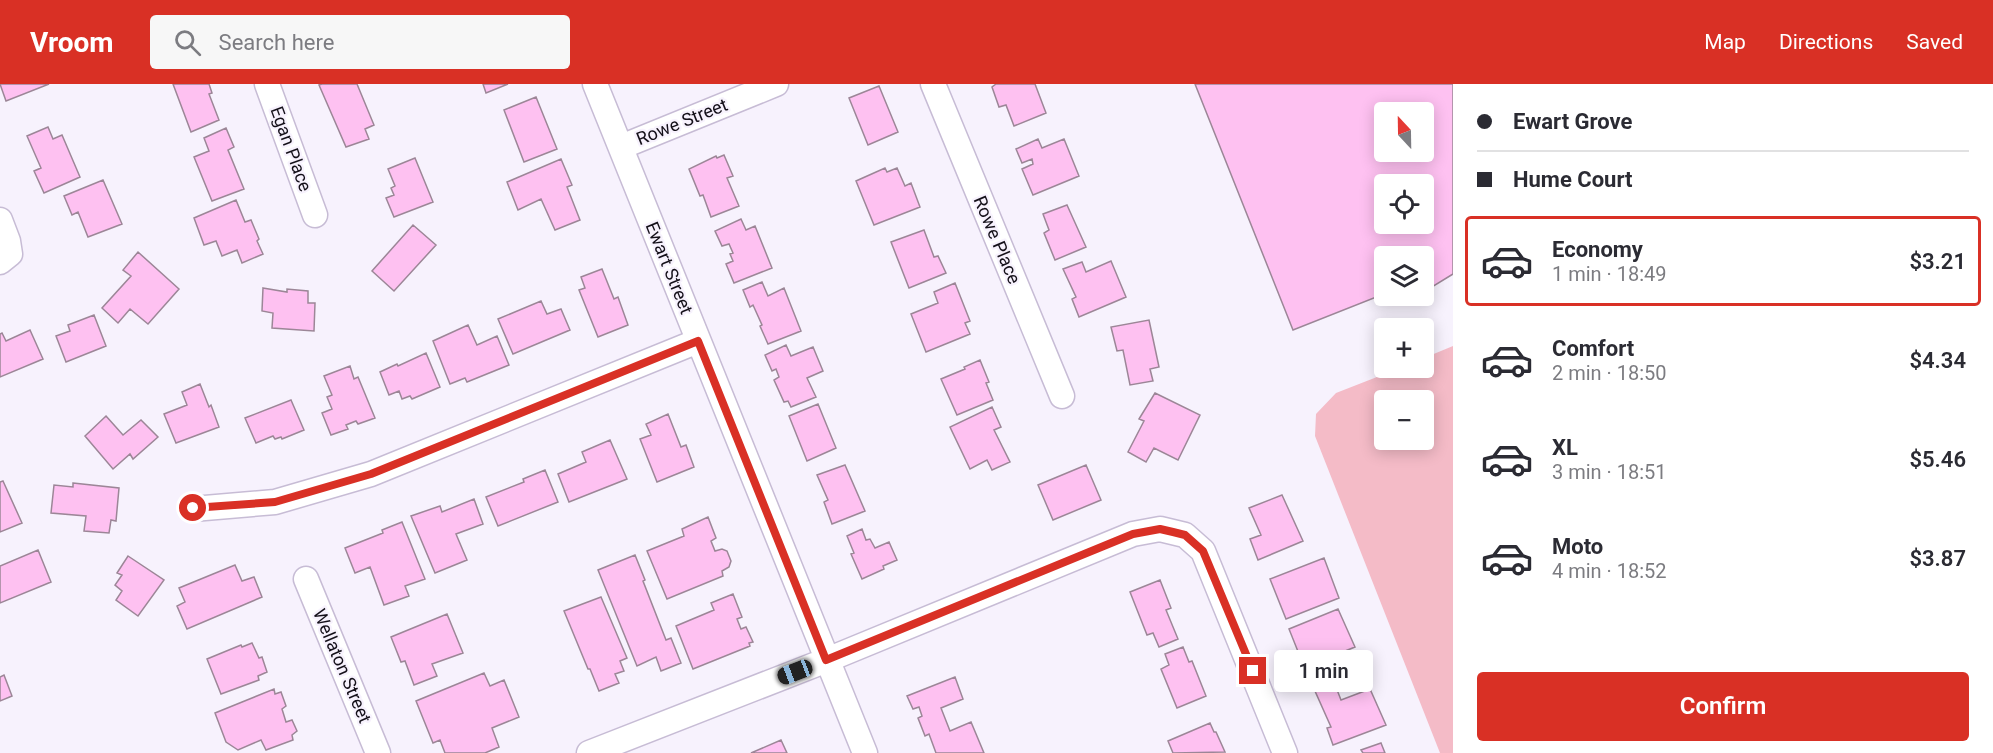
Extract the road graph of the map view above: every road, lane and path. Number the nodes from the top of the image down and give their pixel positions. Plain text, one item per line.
1 (267, 84) edge
2 (595, 84) edge
3 (776, 84) edge
4 (933, 84) edge
5 (621, 147) junction
6 (315, 215) dead end
7 (0, 220) edge
8 (0, 262) edge
9 (698, 341) junction
10 (1062, 396) dead end
11 (193, 508) dead end
12 (306, 579) dead end
13 (826, 660) junction
14 (378, 753) edge
15 (589, 753) edge
16 (865, 753) edge
17 (1285, 753) edge

1 - 6 street, Egan Place
2 - 5 street, Ewart Street
3 - 5 street, Rowe Street
4 - 10 street, Rowe Place
5 - 9 street, Ewart Street
7 - 8 street
9 - 11 street
9 - 13 street, Ewart Street
12 - 14 street, Wellaton Street
13 - 15 street
13 - 16 street, Ewart Street
13 - 17 street

